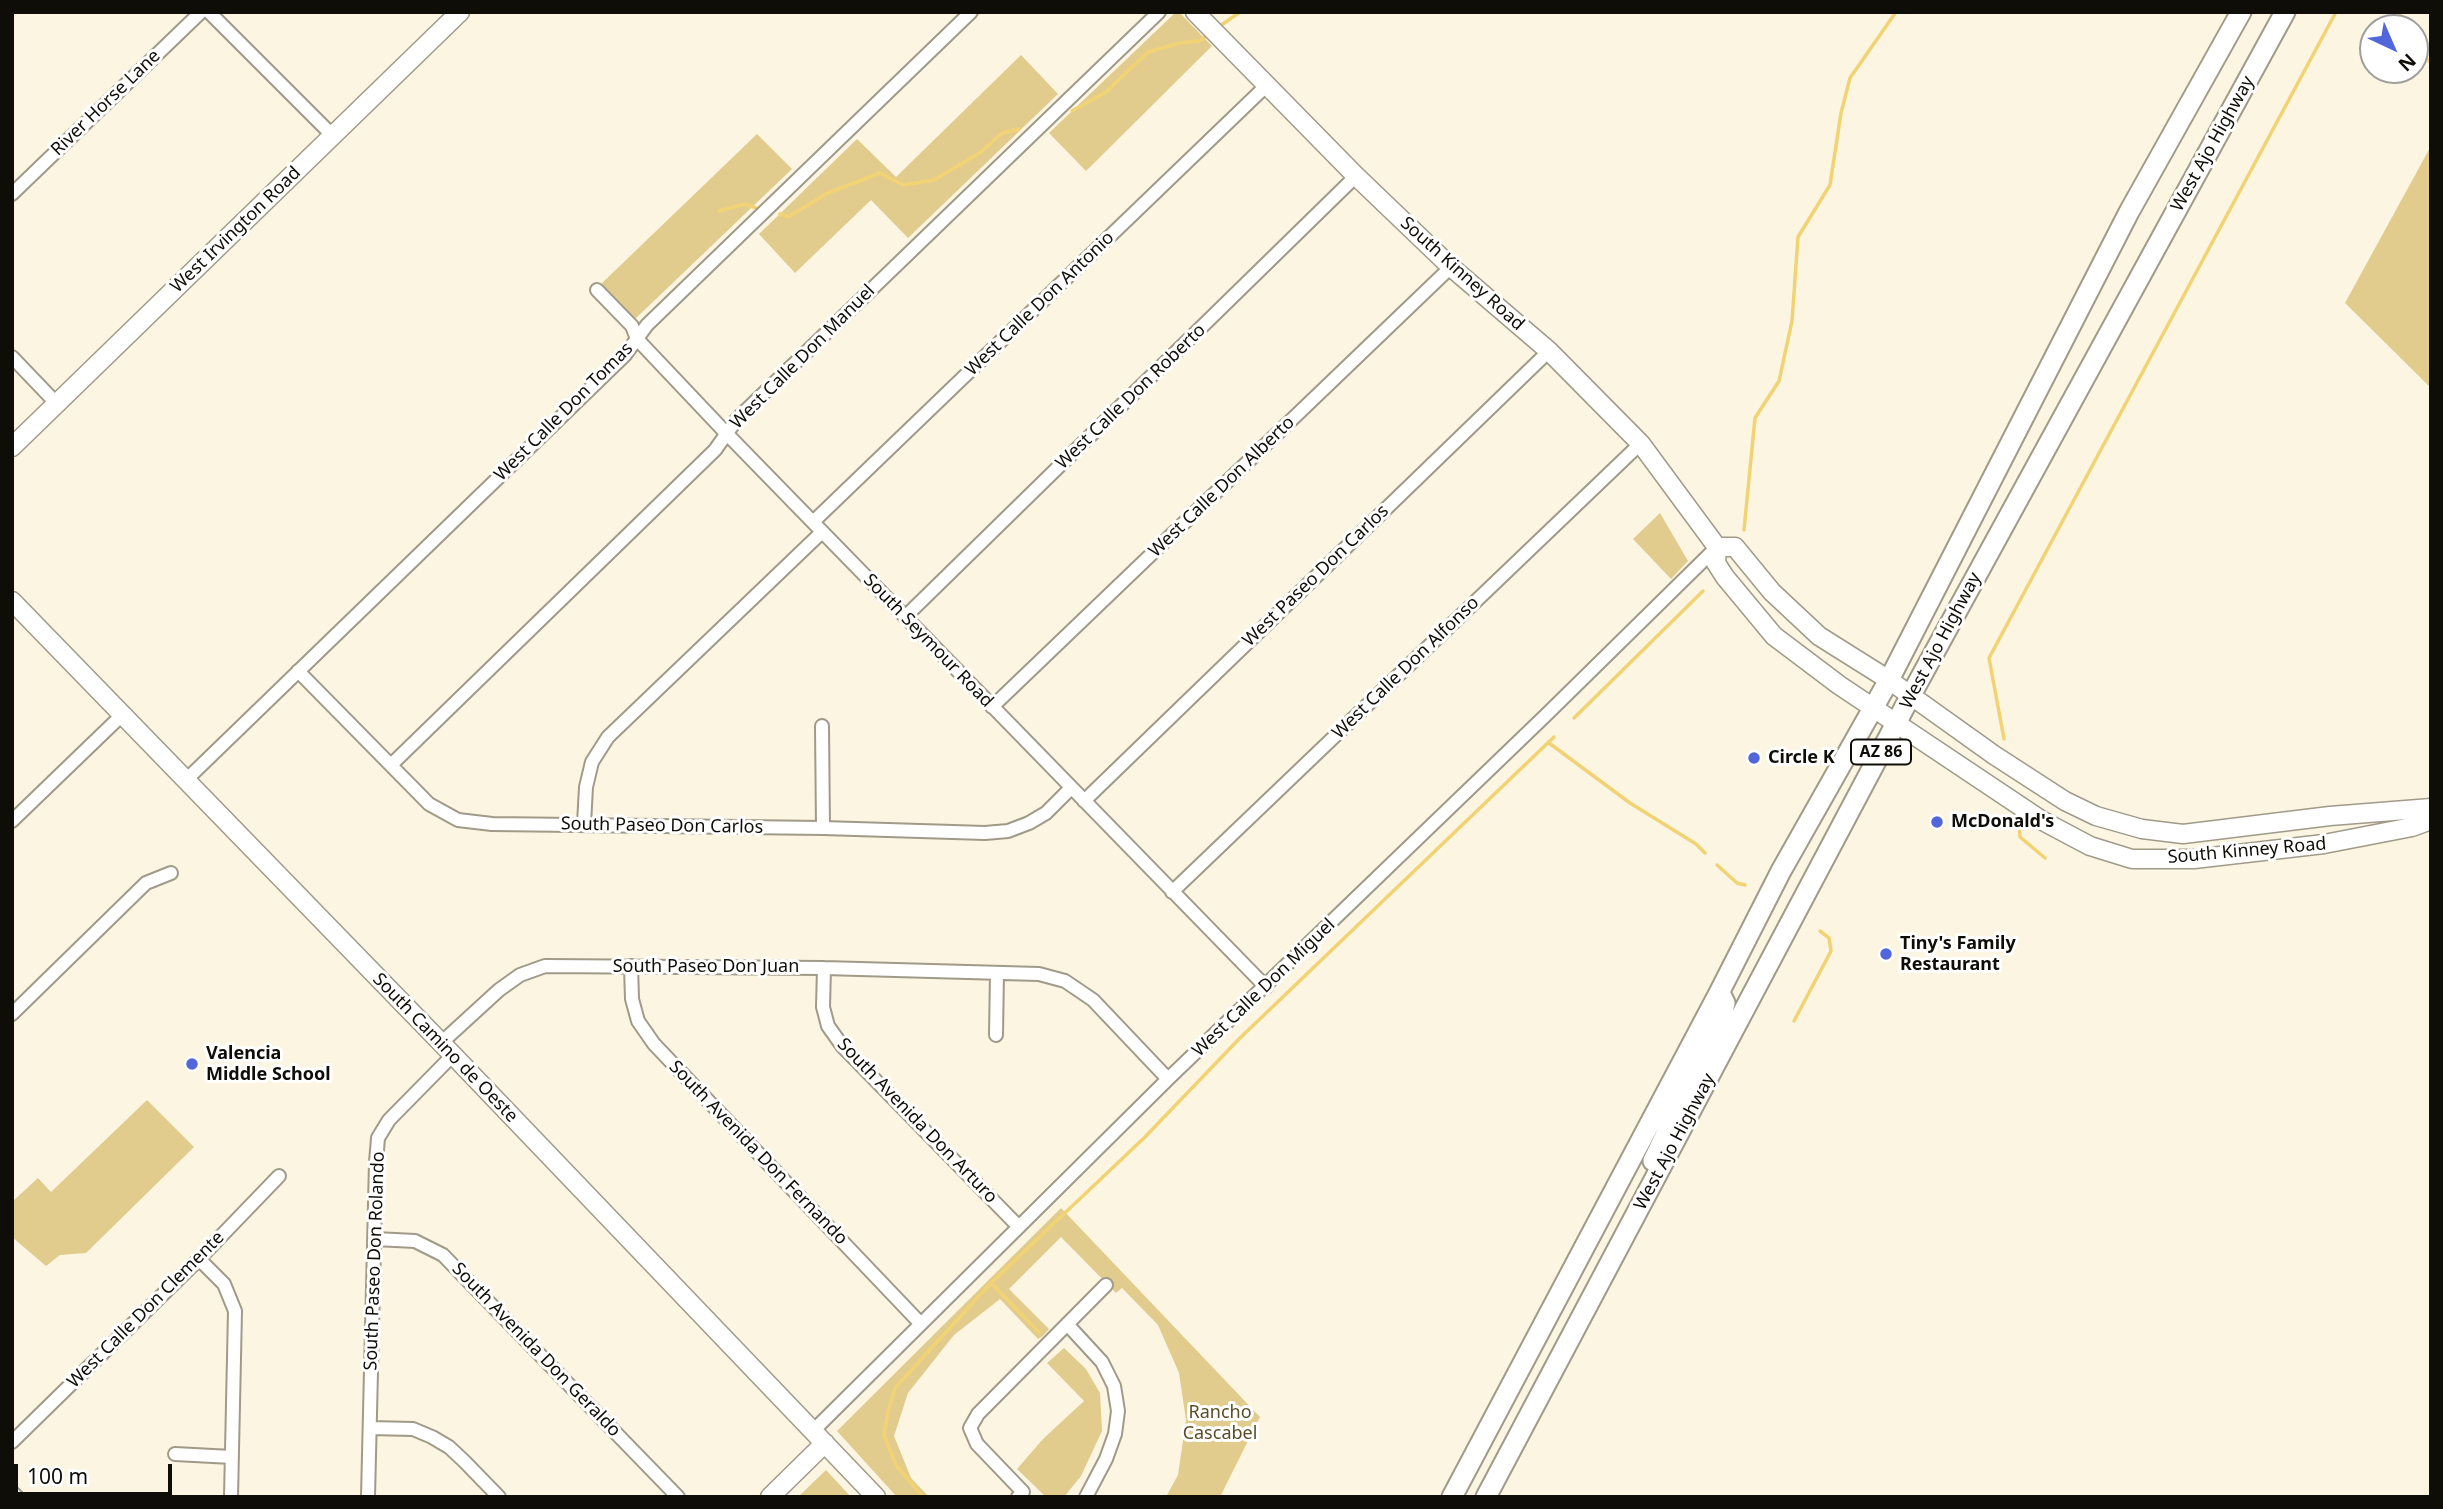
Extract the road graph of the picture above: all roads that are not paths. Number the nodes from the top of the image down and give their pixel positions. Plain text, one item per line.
1 (201, 12) edge
2 (209, 12) edge
3 (460, 12) edge
4 (971, 12) edge
5 (1159, 12) edge
6 (1195, 12) edge
7 (2241, 12) edge
8 (2285, 12) edge
9 (1267, 85) junction
10 (333, 136) junction
11 (1356, 176) junction
12 (12, 194) edge
13 (1451, 267) junction
14 (597, 290) dead end
15 (637, 340) junction
16 (1549, 351) junction
17 (12, 357) edge
18 (57, 404) junction
19 (726, 433) junction
20 (1640, 444) junction
21 (12, 447) edge
22 (818, 527) junction
23 (1717, 547) junction
24 (12, 601) edge
25 (905, 617) junction
26 (298, 671) junction
27 (1889, 680) junction
28 (1911, 695) junction
29 (992, 707) junction
30 (1873, 708) junction
31 (122, 715) junction
32 (1896, 724) junction
33 (821, 726) dead end
34 (391, 765) junction
35 (185, 780) junction
36 (1071, 788) junction
37 (1084, 801) junction
38 (2431, 808) edge
39 (2431, 820) edge
40 (12, 821) edge
41 (584, 824) junction
42 (823, 828) junction
43 (171, 873) dead end
44 (1172, 892) junction
45 (631, 966) junction
46 (824, 968) junction
47 (997, 972) junction
48 (1266, 988) junction
49 (1719, 993) junction
50 (12, 1014) edge
51 (996, 1035) dead end
52 (447, 1049) junction
53 (1168, 1079) junction
54 (279, 1176) dead end
55 (1641, 1206) junction
56 (1019, 1227) junction
57 (375, 1239) junction
58 (199, 1259) junction
59 (1106, 1285) dead end
60 (920, 1323) junction
61 (1067, 1324) junction
62 (370, 1428) junction
63 (819, 1437) junction
64 (12, 1442) edge
65 (175, 1454) dead end
66 (232, 1457) junction
67 (12, 1492) edge
68 (1023, 1495) edge
69 (17, 1497) edge
70 (231, 1497) edge
71 (368, 1497) edge
72 (499, 1497) edge
73 (678, 1497) edge
74 (770, 1497) edge
75 (876, 1497) edge
76 (1086, 1497) edge
77 (1452, 1497) edge
78 (1486, 1497) edge

1 - 12 street, River Horse Lane
2 - 10 street
3 - 10 main road, West Irvington Road
4 - 15 street, West Calle Don Tomas
5 - 19 street, West Calle Don Manuel
6 - 9 main road, South Kinney Road
7 - 27 main road, West Ajo Highway / AZ 86
8 - 28 main road, West Ajo Highway / AZ 86
9 - 11 main road, South Kinney Road
9 - 22 street, West Calle Don Antonio
10 - 18 main road, West Irvington Road
11 - 13 main road, South Kinney Road
11 - 25 street, West Calle Don Roberto
13 - 16 main road, South Kinney Road
13 - 29 street, West Calle Don Alberto
14 - 15 street, South Seymour Road
15 - 19 street, South Seymour Road
15 - 26 street, West Calle Don Tomas
16 - 20 main road, South Kinney Road
16 - 37 street, West Paseo Don Carlos
17 - 18 street
18 - 21 main road, West Irvington Road
19 - 22 street, South Seymour Road
19 - 34 street, West Calle Don Manuel
20 - 23 main road, South Kinney Road
20 - 44 street, West Calle Don Alfonso
22 - 25 street, South Seymour Road
22 - 41 street, West Calle Don Antonio
23 - 27 main road, South Kinney Road
23 - 30 main road, South Kinney Road
23 - 48 street, West Calle Don Miguel
24 - 31 main road, South Camino de Oeste
25 - 29 street, South Seymour Road
26 - 34 street, South Paseo Don Carlos
26 - 35 street, West Calle Don Tomas
27 - 28 main road, South Kinney Road
27 - 30 main road, West Ajo Highway / AZ 86
28 - 32 main road, West Ajo Highway / AZ 86
28 - 38 main road, South Kinney Road
29 - 36 street, South Seymour Road
30 - 32 main road, South Kinney Road
30 - 49 main road, West Ajo Highway / AZ 86
31 - 35 main road, South Camino de Oeste
31 - 40 street
32 - 39 main road, South Kinney Road
32 - 55 main road, West Ajo Highway / AZ 86
33 - 42 street
34 - 41 street, South Paseo Don Carlos
35 - 52 main road, South Camino de Oeste
36 - 37 street, South Seymour Road
36 - 42 street, South Paseo Don Carlos
37 - 44 street, South Seymour Road
41 - 42 street, South Paseo Don Carlos
43 - 50 street
44 - 48 street, South Seymour Road
45 - 46 street, South Paseo Don Juan
45 - 52 street, South Paseo Don Juan
45 - 60 street, South Avenida Don Fernando
46 - 47 street, South Paseo Don Juan
46 - 56 street, South Avenida Don Arturo
47 - 51 street
47 - 53 street, South Paseo Don Juan
48 - 53 street, West Calle Don Miguel
49 - 55 main road
49 - 77 main road, West Ajo Highway / AZ 86
52 - 57 street, South Paseo Don Rolando
52 - 63 main road, South Camino de Oeste
53 - 56 street, West Calle Don Miguel
54 - 58 street, West Calle Don Clemente
55 - 78 main road, West Ajo Highway / AZ 86
56 - 60 street, West Calle Don Miguel
57 - 62 street, South Paseo Don Rolando
57 - 73 street, South Avenida Don Geraldo
58 - 64 street, West Calle Don Clemente
58 - 66 street
59 - 61 street
60 - 63 street, West Calle Don Miguel
61 - 68 street
61 - 76 street
62 - 71 street, South Paseo Don Rolando
62 - 72 street
63 - 74 main road, West Calle Don Miguel
63 - 75 main road, South Camino de Oeste
65 - 66 street
66 - 70 street
67 - 69 street

